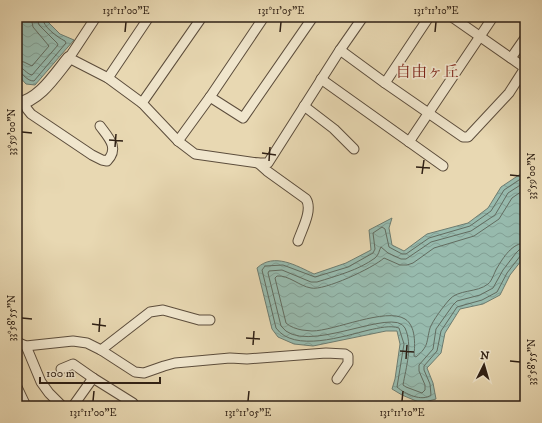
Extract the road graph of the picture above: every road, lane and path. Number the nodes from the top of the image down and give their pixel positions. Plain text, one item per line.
1 (96, 17) edge
2 (149, 17) edge
3 (314, 17) edge
4 (363, 17) edge
5 (429, 17) edge
6 (452, 17) edge
7 (493, 17) edge
8 (198, 18) edge
9 (261, 18) edge
10 (480, 36) junction
11 (525, 38) edge
12 (340, 50) junction
13 (69, 58) junction
14 (511, 58) junction
15 (108, 78) junction
16 (321, 79) junction
17 (385, 83) junction
18 (210, 97) junction
19 (21, 103) edge
20 (142, 103) junction
21 (304, 106) junction
22 (429, 113) junction
23 (100, 126) dead end
24 (178, 142) junction
25 (409, 142) junction
26 (354, 149) dead end
27 (258, 163) junction
28 (443, 166) dead end
29 (298, 240) dead end
30 (210, 320) dead end
31 (17, 342) edge
32 (26, 346) junction
33 (101, 350) junction
34 (61, 369) dead end
35 (93, 378) junction
36 (337, 379) dead end
37 (17, 387) edge
38 (26, 406) edge
39 (62, 406) edge
40 (73, 406) edge
41 (134, 406) edge

1 - 13 street
2 - 15 street
3 - 18 street
4 - 12 street
5 - 17 street
6 - 10 street
7 - 10 street
8 - 20 street
9 - 18 street
10 - 14 street
10 - 22 street
11 - 14 street
12 - 16 street
12 - 17 street
13 - 15 street
13 - 19 street
14 - 22 street
15 - 20 street
16 - 21 street
16 - 25 street
17 - 22 street
18 - 24 street
19 - 23 street
20 - 24 street
21 - 26 street
21 - 27 street
22 - 25 street
24 - 27 street
25 - 28 street
27 - 29 street
30 - 33 street
31 - 32 street
32 - 33 street
32 - 39 street
33 - 36 street
34 - 35 street
35 - 40 street
35 - 41 street
37 - 38 street

